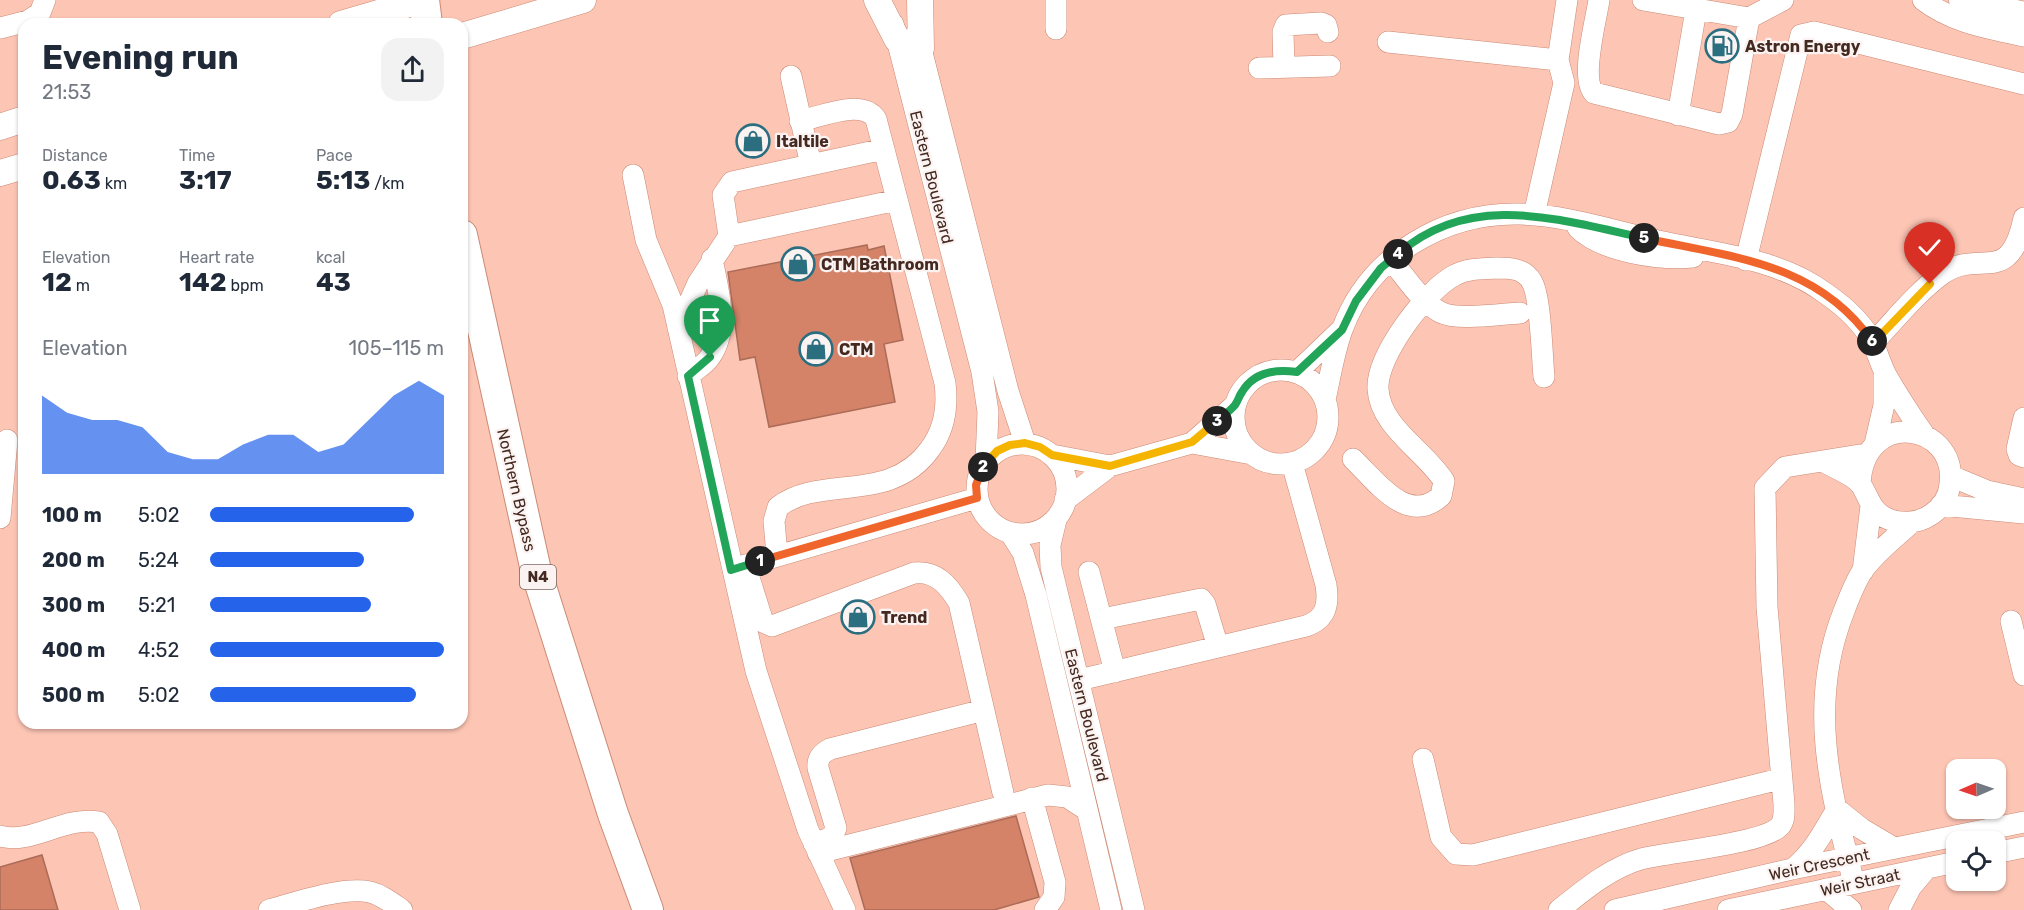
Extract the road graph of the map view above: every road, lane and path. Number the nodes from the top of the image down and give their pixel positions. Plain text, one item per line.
1 (45, 0) edge
2 (423, 0) edge
3 (583, 0) edge
4 (877, 0) edge
5 (887, 0) edge
6 (910, 0) edge
7 (920, 0) edge
8 (1056, 0) edge
9 (1567, 0) edge
10 (1599, 0) edge
11 (1642, 0) edge
12 (1783, 0) edge
13 (1923, 0) edge
14 (1962, 0) edge
15 (1696, 10) junction
16 (2024, 15) edge
17 (32, 18) edge
18 (362, 18) edge
19 (426, 18) edge
20 (1749, 18) junction
21 (18, 24) edge
22 (0, 28) edge
23 (1056, 29) dead end
24 (1328, 32) dead end
25 (468, 34) edge
26 (2024, 36) edge
27 (897, 39) junction
28 (1388, 42) dead end
29 (921, 48) junction
30 (1558, 60) junction
31 (1330, 66) dead end
32 (1284, 67) junction
33 (1259, 68) dead end
34 (792, 76) dead end
35 (2024, 84) edge
36 (1678, 115) junction
37 (18, 121) edge
38 (800, 122) junction
39 (0, 127) edge
40 (884, 149) junction
41 (811, 165) junction
42 (18, 168) edge
43 (0, 173) edge
44 (633, 175) dead end
45 (897, 200) junction
46 (1534, 215) junction
47 (2024, 218) edge
48 (729, 236) junction
49 (712, 259) junction
50 (1391, 260) junction
51 (1746, 260) junction
52 (468, 262) edge
53 (1425, 299) junction
54 (1520, 313) dead end
55 (678, 328) junction
56 (1342, 330) junction
57 (1873, 343) junction
58 (1884, 371) junction
59 (1297, 372) junction
60 (688, 376) junction
61 (1545, 377) dead end
62 (1325, 400) junction
63 (1236, 404) junction
64 (2024, 418) edge
65 (1925, 436) junction
66 (7, 440) dead end
67 (1192, 442) junction
68 (1025, 443) junction
69 (1871, 449) junction
70 (1252, 454) junction
71 (1052, 455) junction
72 (2024, 457) edge
73 (1353, 459) dead end
74 (986, 461) junction
75 (1292, 463) junction
76 (1826, 463) junction
77 (1110, 466) junction
78 (1951, 476) junction
79 (1860, 484) junction
80 (977, 498) junction
81 (2024, 499) edge
82 (1065, 501) junction
83 (1941, 505) junction
84 (1871, 506) junction
85 (2024, 513) edge
86 (0, 519) edge
87 (1056, 520) junction
88 (1912, 522) junction
89 (1011, 534) junction
90 (777, 555) junction
91 (738, 568) junction
92 (1863, 571) junction
93 (1089, 572) dead end
94 (1102, 619) junction
95 (2011, 621) dead end
96 (1218, 647) junction
97 (1115, 672) junction
98 (2024, 675) edge
99 (1079, 680) junction
100 (984, 710) junction
101 (1423, 759) dead end
102 (1780, 779) junction
103 (1003, 793) dead end
104 (1032, 798) junction
105 (1837, 809) junction
106 (1087, 810) junction
107 (2024, 822) edge
108 (0, 836) edge
109 (2024, 847) edge
110 (816, 848) junction
111 (1894, 848) junction
112 (2006, 851) edge
113 (1847, 858) junction
114 (1946, 864) edge
115 (1928, 868) junction
116 (1792, 869) junction
117 (1854, 883) junction
118 (1826, 889) junction
119 (130, 910) edge
120 (269, 910) edge
121 (402, 910) edge
122 (648, 910) edge
123 (845, 910) edge
124 (1045, 910) edge
125 (1111, 910) edge
126 (1134, 910) edge
127 (1559, 910) edge
128 (1615, 910) edge
129 (1728, 910) edge
130 (1851, 910) edge
131 (1899, 910) edge

1 - 17 street
2 - 18 main road
2 - 19 highway
3 - 25 main road
4 - 27 main road
5 - 27 street, Eastern Boulevard
6 - 29 street, Eastern Boulevard
7 - 29 main road
8 - 23 street
9 - 30 street
10 - 36 street
11 - 15 street
12 - 20 street
13 - 26 street
14 - 16 main road
15 - 20 street
15 - 36 street
20 - 36 street
21 - 22 street
24 - 32 street
27 - 74 street, Eastern Boulevard
28 - 30 street
29 - 68 street, Eastern Boulevard
30 - 46 street
31 - 32 street
32 - 33 street
34 - 38 street
35 - 51 street
37 - 39 main road
38 - 40 street
38 - 41 street
40 - 41 street
40 - 45 street
41 - 48 street
42 - 43 main road
44 - 55 street
45 - 48 street
45 - 90 street
46 - 50 street
46 - 51 street
47 - 57 street
48 - 49 street
49 - 55 street
49 - 60 street
50 - 53 street
50 - 56 street
51 - 57 street
52 - 122 highway, Northern Bypass / N4
53 - 54 street
53 - 61 street
53 - 73 street
55 - 60 street
56 - 59 street
56 - 62 street
57 - 58 street
58 - 65 street
58 - 69 street
59 - 62 street
59 - 63 street
60 - 91 street
62 - 75 street
63 - 67 street
63 - 70 street
64 - 72 street
65 - 69 street
65 - 78 street
66 - 86 street
67 - 70 street
67 - 77 street
68 - 71 street
68 - 74 street
69 - 76 street
69 - 79 street
70 - 75 street
71 - 77 street
71 - 82 street, Eastern Boulevard
74 - 80 street, Eastern Boulevard
75 - 96 street
76 - 79 street
76 - 102 street
77 - 82 street
78 - 81 street
78 - 83 street
79 - 84 street
80 - 89 street, Eastern Boulevard
80 - 90 street
82 - 87 street, Eastern Boulevard
83 - 85 street
83 - 88 street
84 - 88 street
84 - 92 street
87 - 89 street
87 - 99 street, Eastern Boulevard
88 - 92 street
89 - 106 street, Eastern Boulevard
90 - 91 street
91 - 100 street
91 - 110 street
92 - 105 street
93 - 94 street
94 - 96 street
94 - 97 street
95 - 98 street
96 - 97 street
97 - 99 street
99 - 126 street, Eastern Boulevard
100 - 103 street
100 - 110 street
101 - 102 street
102 - 127 street
104 - 106 street
104 - 110 street
104 - 124 street
105 - 111 street
105 - 113 street
105 - 116 street
106 - 125 street, Eastern Boulevard
107 - 111 street, Weir Crescent
108 - 119 street
109 - 112 street
110 - 123 street
111 - 113 street, Weir Crescent
113 - 116 street, Weir Crescent
113 - 117 street
114 - 115 street, Weir Straat
115 - 117 street, Weir Straat
115 - 131 street
116 - 128 street, Weir Crescent
117 - 118 street, Weir Straat
118 - 129 street, Weir Straat
118 - 130 street
120 - 121 street

